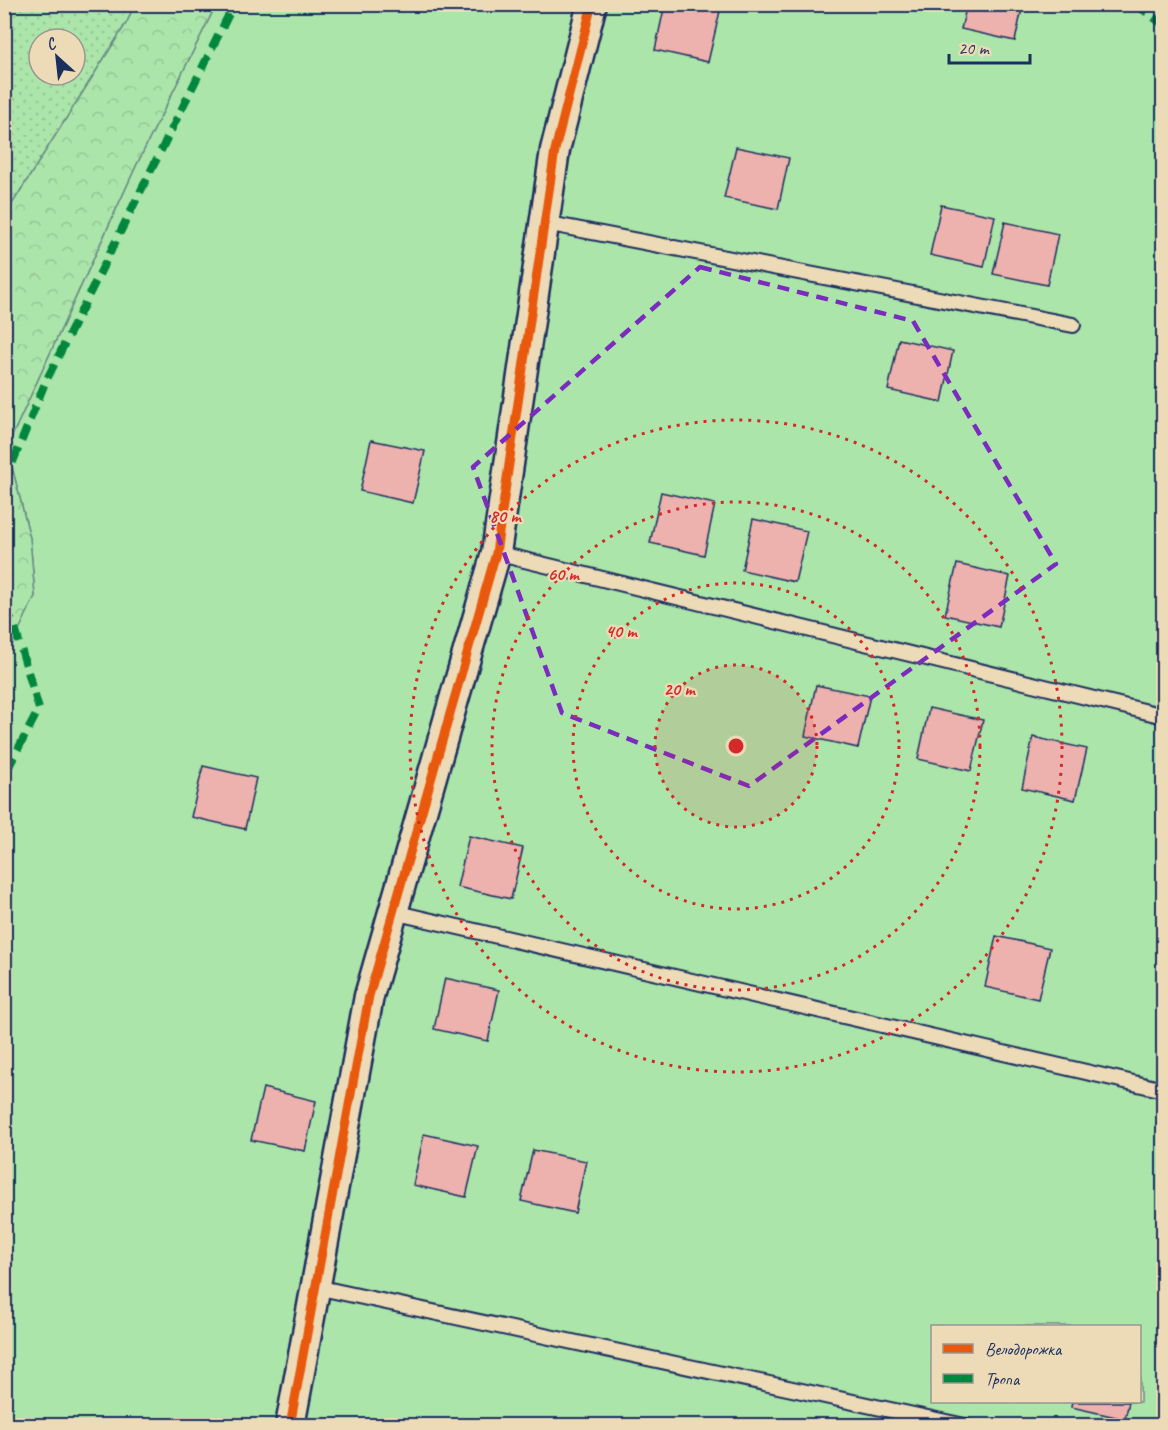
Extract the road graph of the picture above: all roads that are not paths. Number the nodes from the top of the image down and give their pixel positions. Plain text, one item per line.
1 (592, 4) edge
2 (545, 223) junction
3 (1073, 325) dead end
4 (496, 553) junction
5 (1164, 716) edge
6 (393, 912) junction
7 (1164, 1090) edge
8 (316, 1287) junction
9 (290, 1425) edge
10 (964, 1425) edge

1 - 2 street
2 - 3 lane
2 - 4 street
4 - 5 lane
4 - 6 street
6 - 7 lane
6 - 8 street
8 - 9 street
8 - 10 lane

